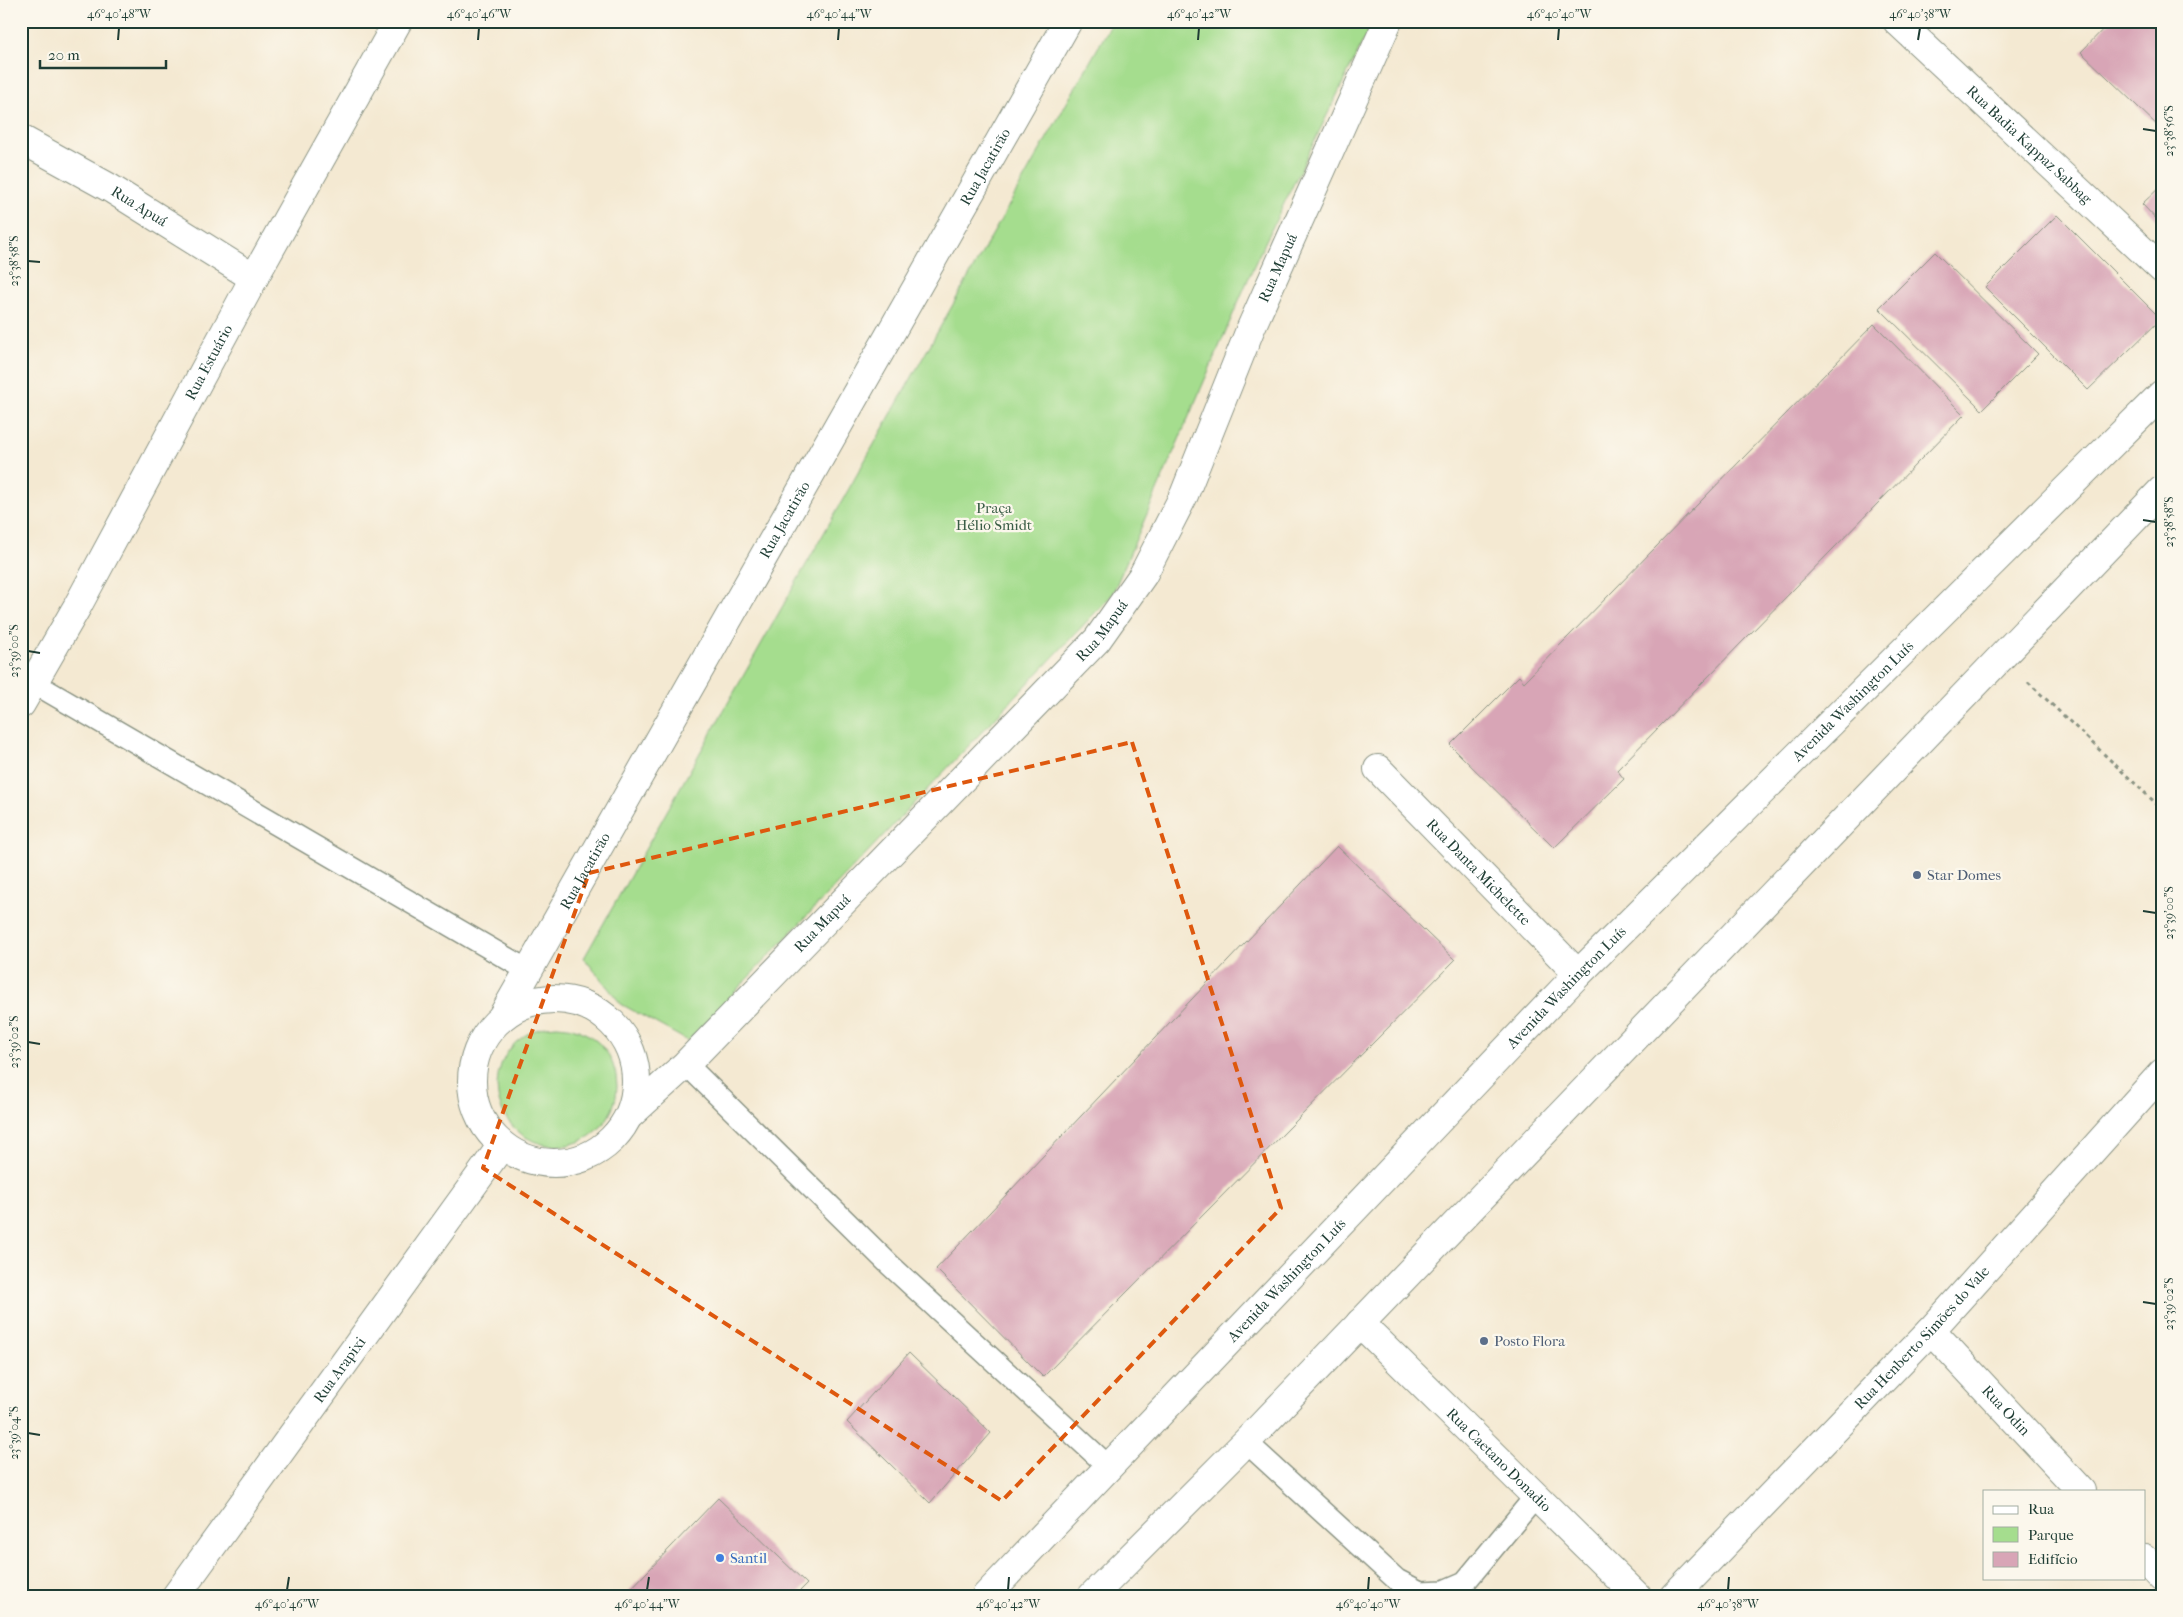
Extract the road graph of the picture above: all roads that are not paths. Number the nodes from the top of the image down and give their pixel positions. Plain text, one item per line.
1 (398, 21) edge
2 (1068, 21) edge
3 (1388, 21) edge
4 (1897, 21) edge
5 (21, 139) edge
6 (2162, 269) edge
7 (254, 278) junction
8 (2162, 394) edge
9 (2162, 490) edge
10 (28, 694) edge
11 (1378, 769) dead end
12 (527, 970) junction
13 (1578, 974) junction
14 (502, 1016) junction
15 (686, 1064) junction
16 (2162, 1073) edge
17 (631, 1114) junction
18 (502, 1145) junction
19 (1360, 1323) junction
20 (1931, 1330) junction
21 (1246, 1442) junction
22 (1110, 1468) junction
23 (2081, 1490) edge
24 (1536, 1496) junction
25 (2146, 1560) edge
26 (2162, 1576) edge
27 (176, 1596) edge
28 (986, 1596) edge
29 (1092, 1596) edge
30 (1638, 1596) edge
31 (1674, 1596) edge

1 - 7 main road, Rua Estuário
2 - 12 main road, Rua Jacatirão
3 - 15 main road, Rua Mapuá
4 - 6 main road, Rua Badia Kappaz Sabbag
5 - 7 main road, Rua Apuá
7 - 10 main road, Rua Estuário
8 - 13 main road, Avenida Washington Luís
9 - 19 main road
10 - 12 lane
11 - 13 main road, Rua Danta Michelette
12 - 14 main road, Rua Jacatirão
13 - 22 main road, Avenida Washington Luís
14 - 17 main road
14 - 18 main road
15 - 17 main road, Rua Mapuá
15 - 22 lane
16 - 20 main road, Rua Henberto Simões do Vale
17 - 18 main road
18 - 27 main road, Rua Arapixi
19 - 21 main road
19 - 24 main road, Rua Caetano Donadio
20 - 23 main road, Rua Odin
20 - 31 main road, Rua Henberto Simões do Vale
21 - 24 lane
21 - 29 main road
22 - 28 main road, Avenida Washington Luís
24 - 30 main road, Rua Caetano Donadio
25 - 26 main road

